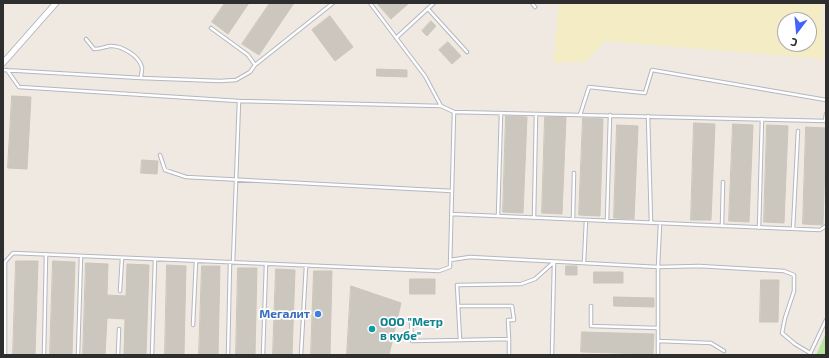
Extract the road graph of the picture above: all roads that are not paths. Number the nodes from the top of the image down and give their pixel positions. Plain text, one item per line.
1 (56, 3) edge
2 (333, 3) edge
3 (370, 3) edge
4 (434, 3) edge
5 (532, 3) edge
6 (536, 7) dead end
7 (428, 9) junction
8 (211, 28) dead end
9 (396, 38) junction
10 (86, 39) dead end
11 (467, 52) dead end
12 (3, 63) edge
13 (255, 65) junction
14 (5, 70) edge
15 (141, 78) junction
16 (826, 100) edge
17 (239, 101) junction
18 (441, 106) junction
19 (454, 112) junction
20 (501, 113) junction
21 (536, 114) junction
22 (826, 114) edge
23 (580, 115) junction
24 (610, 115) junction
25 (648, 116) junction
26 (762, 119) junction
27 (826, 121) edge
28 (798, 130) dead end
29 (160, 155) dead end
30 (574, 173) dead end
31 (236, 180) junction
32 (723, 182) dead end
33 (452, 191) junction
34 (451, 214) junction
35 (498, 216) junction
36 (534, 218) junction
37 (573, 219) junction
38 (586, 220) junction
39 (608, 221) junction
40 (651, 223) junction
41 (660, 223) junction
42 (722, 226) junction
43 (826, 226) edge
44 (759, 228) junction
45 (793, 229) junction
46 (46, 255) junction
47 (81, 256) junction
48 (122, 258) junction
49 (155, 259) junction
50 (450, 260) junction
51 (196, 261) junction
52 (230, 262) junction
53 (234, 262) junction
54 (554, 262) junction
55 (584, 263) junction
56 (266, 264) junction
57 (306, 266) junction
58 (658, 267) junction
59 (120, 290) dead end
60 (458, 306) junction
61 (592, 306) dead end
62 (826, 320) edge
63 (411, 323) dead end
64 (193, 325) dead end
65 (658, 328) junction
66 (119, 329) dead end
67 (508, 339) junction
68 (460, 340) junction
69 (658, 341) junction
70 (724, 351) dead end
71 (810, 354) edge
72 (5, 355) edge
73 (44, 355) edge
74 (78, 355) edge
75 (118, 355) edge
76 (152, 355) edge
77 (228, 355) edge
78 (263, 355) edge
79 (302, 355) edge
80 (509, 355) edge
81 (552, 355) edge
82 (658, 355) edge

1 - 12 street
2 - 13 lane
3 - 9 lane
4 - 7 lane
5 - 6 lane
7 - 9 lane
7 - 11 lane
8 - 13 lane
9 - 18 lane
10 - 15 lane
13 - 15 lane
14 - 15 lane
14 - 17 lane
16 - 23 lane
17 - 18 lane
17 - 31 lane
18 - 19 lane
19 - 20 lane
19 - 33 lane
20 - 21 lane
20 - 35 lane
21 - 23 lane
21 - 36 lane
22 - 27 lane
23 - 24 lane
24 - 25 lane
24 - 39 lane
25 - 26 lane
25 - 40 lane
26 - 27 lane
26 - 44 lane
28 - 45 lane
29 - 31 lane
30 - 37 lane
31 - 33 lane
31 - 53 lane
32 - 42 lane
33 - 34 lane
34 - 35 lane
34 - 50 lane
35 - 36 lane
36 - 37 lane
37 - 38 lane
38 - 39 lane
38 - 55 lane
39 - 40 lane
40 - 41 lane
41 - 42 lane
41 - 58 lane
42 - 44 lane
43 - 45 lane
44 - 45 lane
46 - 47 lane
46 - 72 lane
46 - 73 lane
47 - 48 lane
47 - 74 lane
48 - 49 lane
48 - 59 lane
49 - 51 lane
49 - 76 lane
50 - 54 lane
50 - 57 lane
51 - 52 lane
51 - 64 lane
52 - 53 lane
52 - 77 lane
53 - 56 lane
54 - 55 lane
54 - 60 lane
54 - 81 lane
55 - 58 lane
56 - 57 lane
56 - 78 lane
57 - 79 lane
58 - 65 lane
58 - 71 lane
60 - 67 lane
60 - 68 lane
61 - 65 lane
62 - 71 lane
63 - 68 lane
65 - 69 lane
66 - 75 lane
67 - 68 lane
67 - 80 lane
69 - 70 lane
69 - 82 lane

